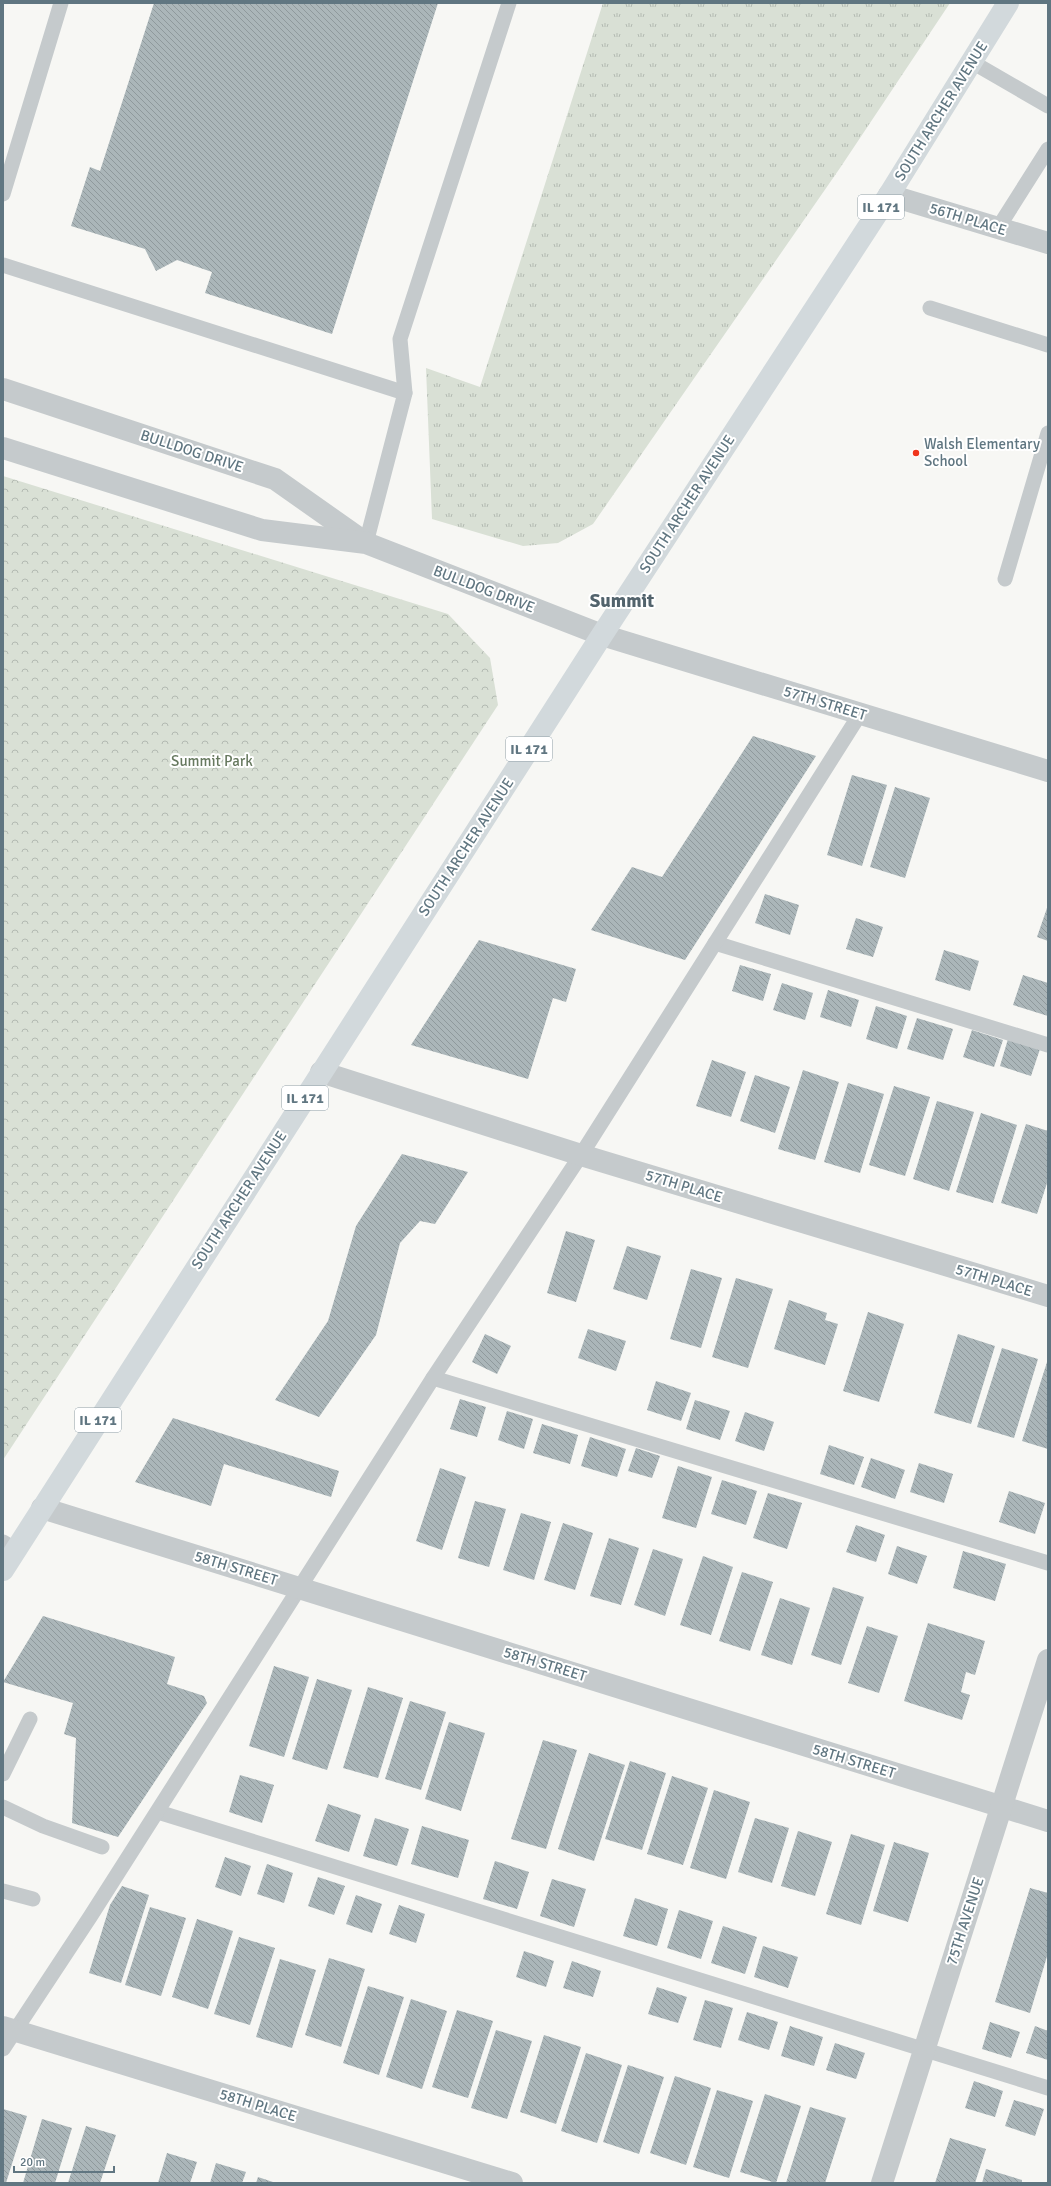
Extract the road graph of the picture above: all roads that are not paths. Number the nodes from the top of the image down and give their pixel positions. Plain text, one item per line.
1 (61, 3) edge
2 (509, 3) edge
3 (1008, 3) edge
4 (972, 62) junction
5 (1048, 106) edge
6 (1048, 149) edge
7 (3, 194) edge
8 (888, 195) junction
9 (998, 228) junction
10 (1048, 243) edge
11 (3, 265) edge
12 (930, 308) dead end
13 (1048, 345) edge
14 (3, 389) edge
15 (405, 393) junction
16 (1048, 433) edge
17 (3, 448) edge
18 (366, 543) junction
19 (1005, 579) dead end
20 (602, 635) junction
21 (860, 714) junction
22 (1048, 771) edge
23 (716, 943) junction
24 (1048, 1045) edge
25 (322, 1072) junction
26 (581, 1155) junction
27 (1048, 1296) edge
28 (433, 1378) junction
29 (42, 1508) junction
30 (9, 1546) edge
31 (1048, 1563) edge
32 (3, 1570) edge
33 (299, 1588) junction
34 (1048, 1660) edge
35 (30, 1720) dead end
36 (3, 1774) edge
37 (1001, 1806) junction
38 (3, 1807) edge
39 (158, 1812) junction
40 (1048, 1821) edge
41 (102, 1847) dead end
42 (3, 1891) edge
43 (33, 1900) dead end
44 (9, 2029) edge
45 (3, 2049) edge
46 (924, 2050) junction
47 (1048, 2088) edge
48 (512, 2183) edge
49 (882, 2183) edge

1 - 7 lane
2 - 15 lane
3 - 4 main road, SOUTH ARCHER AVENUE / IL 171
4 - 5 lane
4 - 8 main road, SOUTH ARCHER AVENUE / IL 171
6 - 9 lane
8 - 9 street, 56TH PLACE
8 - 20 main road, SOUTH ARCHER AVENUE / IL 171
9 - 10 street, 56TH PLACE
11 - 15 lane
12 - 13 lane
14 - 18 street, BULLDOG DRIVE
15 - 18 lane
16 - 19 lane
17 - 18 street, BULLDOG DRIVE
18 - 20 street, BULLDOG DRIVE
20 - 21 street, 57TH STREET
20 - 25 main road, SOUTH ARCHER AVENUE / IL 171
21 - 22 street, 57TH STREET
21 - 23 lane
23 - 24 lane
23 - 26 lane
25 - 26 street, 57TH PLACE
25 - 29 main road, SOUTH ARCHER AVENUE / IL 171
26 - 27 street, 57TH PLACE
26 - 28 lane
28 - 31 lane
28 - 33 lane
29 - 30 main road, SOUTH ARCHER AVENUE / IL 171
29 - 33 street, 58TH STREET
30 - 32 main road, SOUTH ARCHER AVENUE / IL 171
33 - 37 street, 58TH STREET
33 - 39 lane
34 - 37 street, 75TH AVENUE
35 - 36 lane
37 - 40 street, 58TH STREET
37 - 46 street, 75TH AVENUE
38 - 41 lane
39 - 44 lane
39 - 46 lane
42 - 43 lane
44 - 45 lane
44 - 48 street, 58TH PLACE
46 - 47 lane
46 - 49 street, 75TH AVENUE

